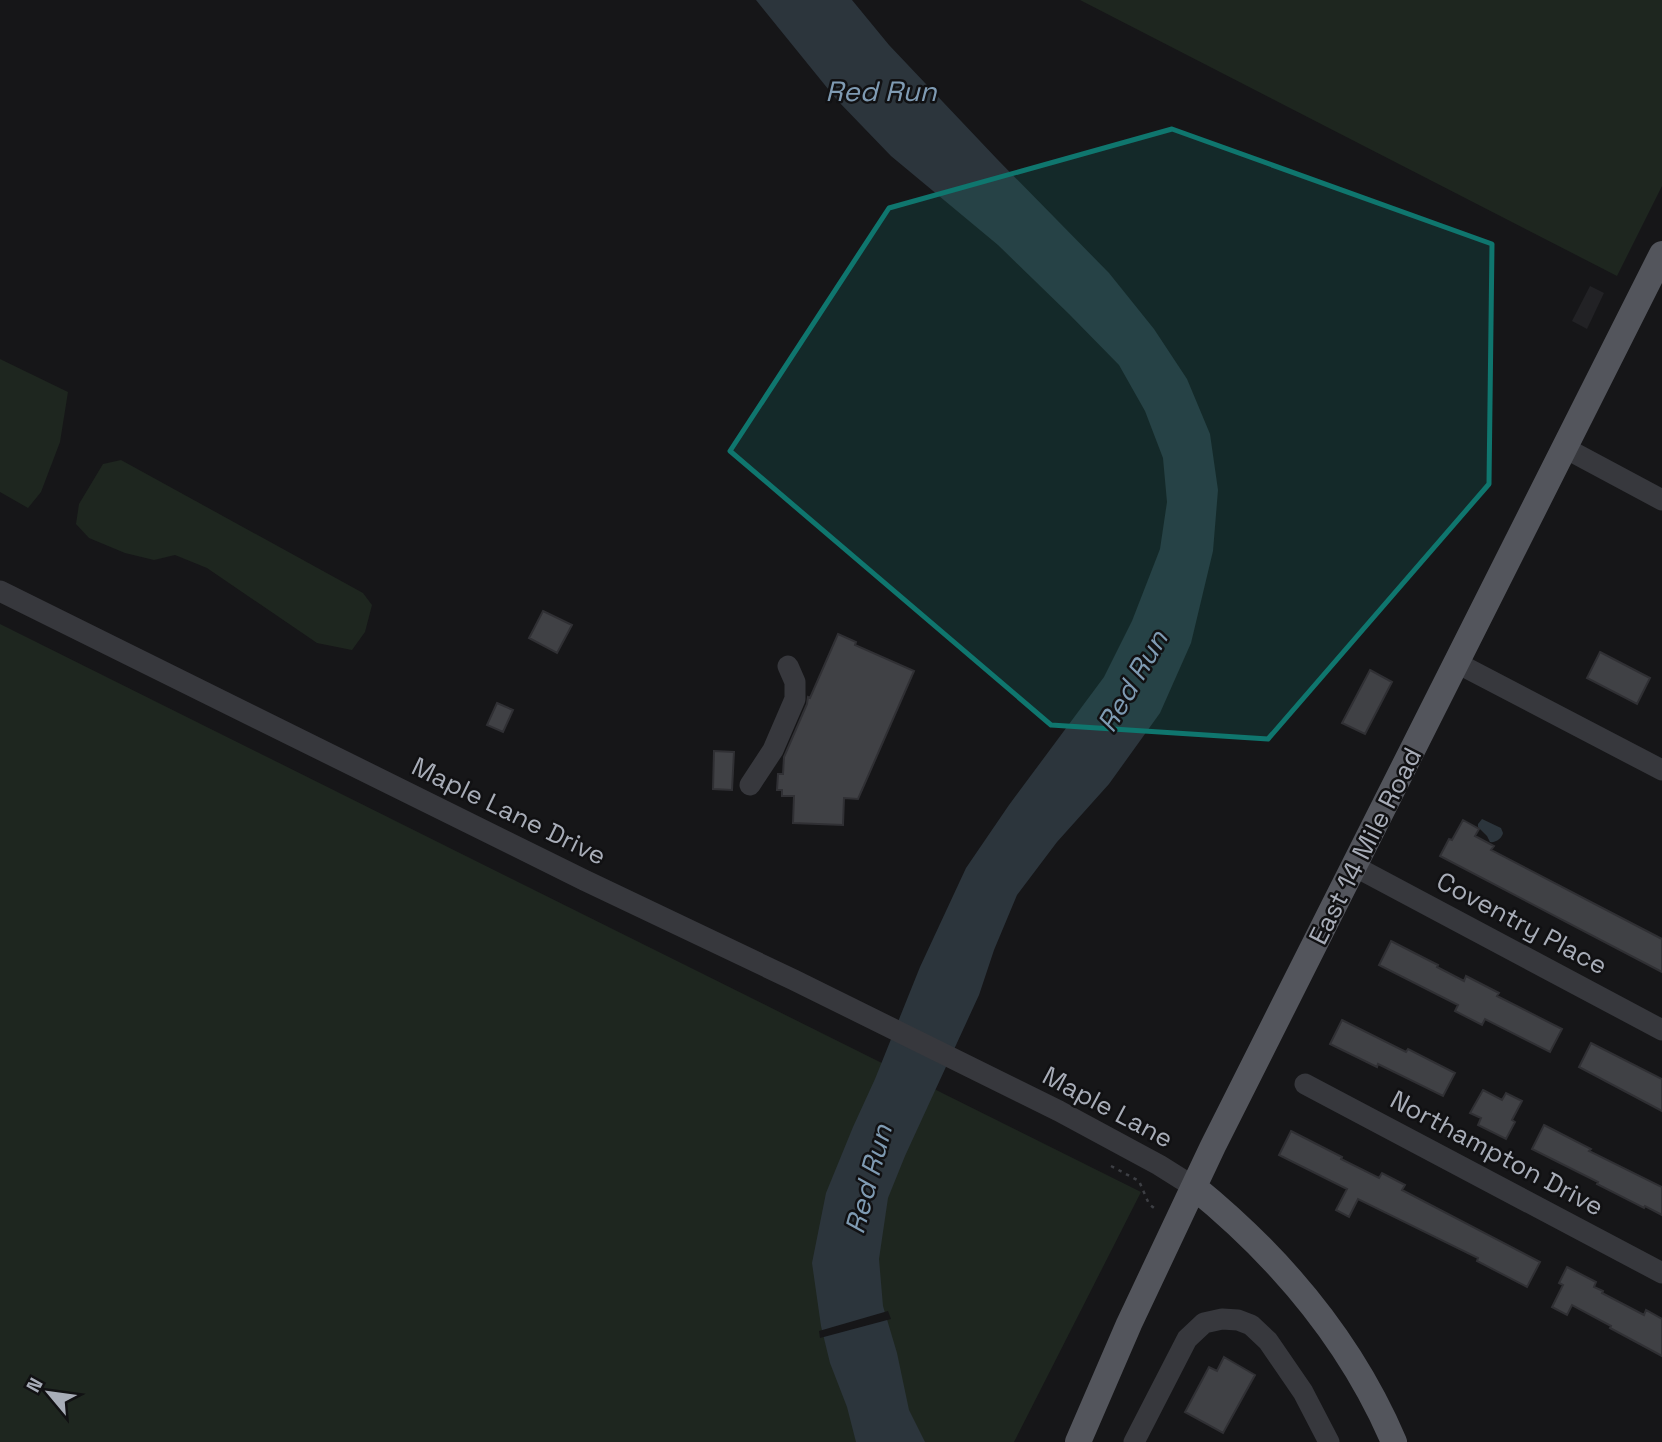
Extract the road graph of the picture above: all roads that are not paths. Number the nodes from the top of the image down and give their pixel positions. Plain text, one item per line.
1 (1662, 254) edge
2 (1565, 448) junction
3 (1662, 500) edge
4 (0, 592) edge
5 (1457, 663) junction
6 (788, 666) dead end
7 (1662, 770) edge
8 (750, 785) dead end
9 (1354, 866) junction
10 (1662, 1030) edge
11 (994, 1079) joint
12 (1305, 1084) dead end
13 (1194, 1187) junction
14 (1662, 1273) edge
15 (1078, 1442) edge
16 (1135, 1442) edge
17 (1329, 1442) edge
18 (1394, 1442) edge

1 - 2 main road, East 14 Mile Road
2 - 3 street
2 - 5 main road, East 14 Mile Road
4 - 11 street, Maple Lane Drive
5 - 7 street
5 - 9 main road, East 14 Mile Road
6 - 8 street
9 - 10 street, Coventry Place
9 - 13 main road, East 14 Mile Road
11 - 13 street, Maple Lane
12 - 14 street, Northampton Drive
13 - 15 main road, East 14 Mile Road
13 - 18 main road
16 - 17 street

